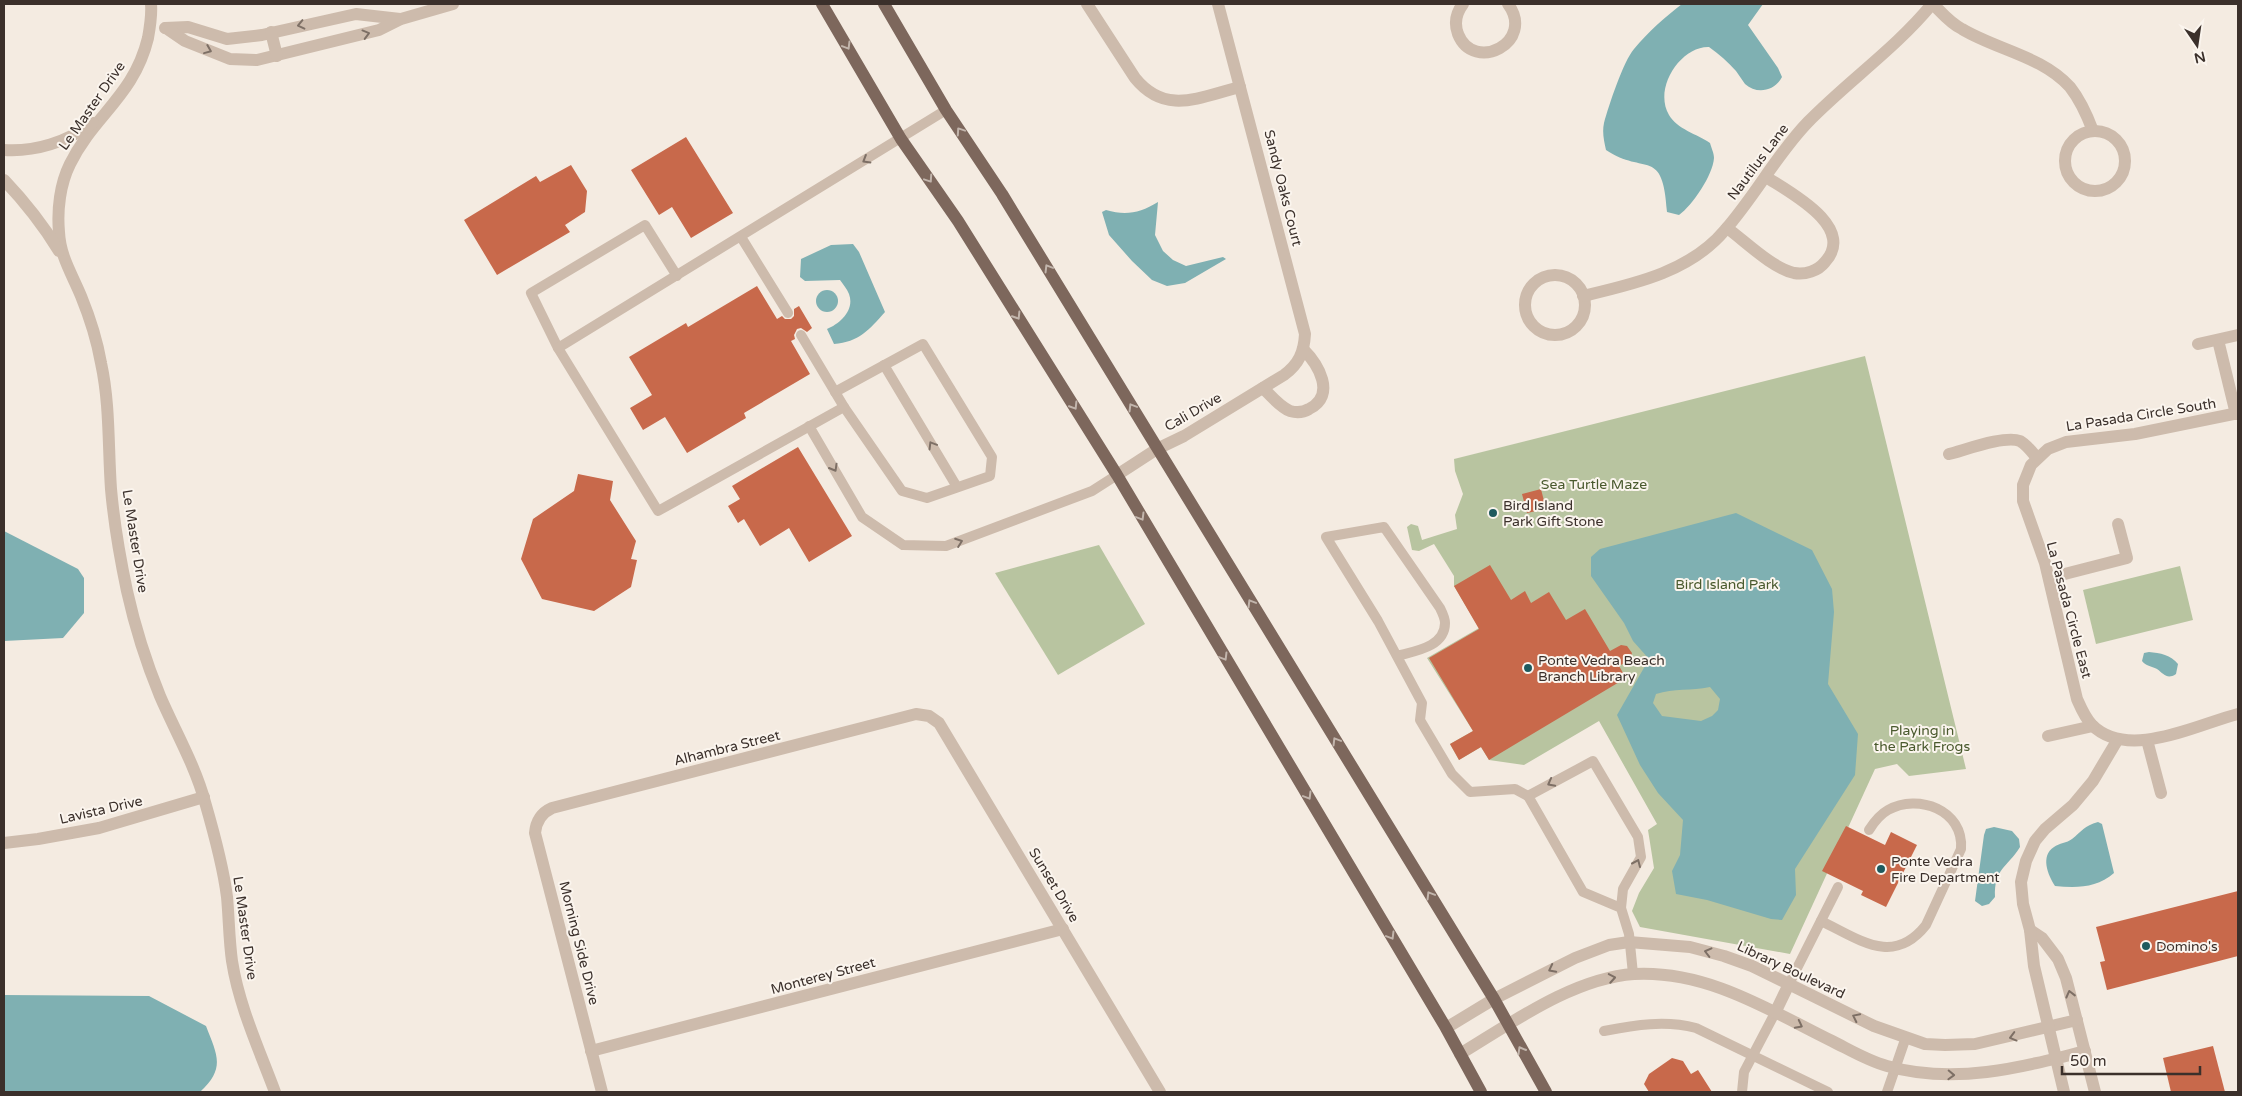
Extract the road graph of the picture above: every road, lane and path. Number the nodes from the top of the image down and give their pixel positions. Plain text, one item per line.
1 (151, 4) edge
2 (452, 4) edge
3 (822, 4) edge
4 (884, 4) edge
5 (1087, 4) edge
6 (1218, 4) edge
7 (1463, 4) edge
8 (1508, 4) edge
9 (1932, 4) edge
10 (401, 19) junction
11 (150, 28) junction
12 (166, 28) junction
13 (271, 32) junction
14 (277, 56) junction
15 (1240, 87) junction
16 (946, 110) junction
17 (106, 113) junction
18 (2093, 131) junction
19 (902, 139) junction
20 (4, 150) edge
21 (1766, 177) junction
22 (4, 180) edge
23 (1728, 228) junction
24 (741, 236) junction
25 (63, 258) junction
26 (678, 276) junction
27 (1583, 296) junction
28 (788, 313) dead end
29 (801, 335) dead end
30 (2238, 335) edge
31 (2218, 340) junction
32 (2198, 344) dead end
33 (558, 348) junction
34 (1303, 349) junction
35 (884, 365) junction
36 (1263, 388) junction
37 (835, 392) junction
38 (844, 407) junction
39 (2237, 414) edge
40 (809, 426) junction
41 (1157, 449) junction
42 (1949, 454) dead end
43 (2037, 458) junction
44 (2028, 470) joint
45 (1116, 475) junction
46 (957, 487) junction
47 (2118, 524) dead end
48 (2048, 578) junction
49 (1396, 656) junction
50 (2238, 714) edge
51 (908, 716) joint
52 (2093, 726) junction
53 (2048, 736) dead end
54 (2118, 739) junction
55 (2147, 740) junction
56 (2161, 793) dead end
57 (1528, 796) junction
58 (204, 797) junction
59 (552, 808) joint
60 (1869, 830) dead end
61 (4, 843) edge
62 (1838, 887) dead end
63 (1621, 908) junction
64 (1821, 921) junction
65 (1063, 929) junction
66 (2030, 930) junction
67 (1629, 942) junction
68 (1633, 974) junction
69 (1789, 984) junction
70 (1494, 1000) junction
71 (1775, 1013) junction
72 (2077, 1020) junction
73 (1508, 1026) junction
74 (2048, 1027) junction
75 (1446, 1028) junction
76 (1604, 1031) dead end
77 (1906, 1037) junction
78 (2085, 1051) junction
79 (591, 1052) junction
80 (1460, 1054) junction
81 (1754, 1055) junction
82 (2056, 1059) junction
83 (1895, 1068) junction
84 (275, 1092) edge
85 (602, 1092) edge
86 (1160, 1092) edge
87 (1481, 1092) edge
88 (1546, 1092) edge
89 (1742, 1092) edge
90 (1828, 1092) edge
91 (1887, 1092) edge
92 (2064, 1092) edge
93 (2095, 1092) edge

1 - 11 street, Le Master Drive
2 - 10 street
3 -> 19 main road
4 - 16 main road
5 - 15 street
6 - 15 street, Sandy Oaks Court
7 - 8 street
9 - 18 street, Nautilus Lane
9 - 21 street, Nautilus Lane
10 -> 13 street
14 -> 10 street
11 - 12 street
11 - 17 street, Le Master Drive
12 - 13 street
12 -> 14 street
13 - 14 street
15 - 34 street, Sandy Oaks Court
16 - 19 lane
41 -> 16 main road
17 - 20 street
17 - 25 street, Le Master Drive
18 - 18 street
19 -> 24 lane
19 -> 45 main road
21 - 23 street, Nautilus Lane
21 - 23 street
22 - 25 street
23 - 27 street, Nautilus Lane
24 - 26 lane
24 - 28 lane
25 - 58 street, Le Master Drive
26 - 33 lane
26 - 33 lane
27 - 27 street
29 - 37 lane
30 - 31 street
31 - 32 street
31 - 39 street
33 - 40 lane
34 - 36 street, Cali Drive
34 - 36 street
35 - 37 lane
46 -> 35 lane
35 - 46 lane
36 - 41 street, Cali Drive
37 - 38 lane
38 - 40 lane
38 - 46 lane
39 - 43 street, La Pasada Circle South
40 -> 45 lane
41 - 45 street, Cali Drive
70 -> 41 main road
42 - 43 street
43 - 44 street, La Pasada Circle South
44 - 48 street, La Pasada Circle East
45 -> 75 main road
47 - 48 street
48 - 52 street, La Pasada Circle East
49 - 49 lane
49 - 57 lane
50 - 55 street
51 - 59 street, Alhambra Street
51 - 65 street, Sunset Drive
52 - 53 street
52 - 54 street, La Pasada Circle East
54 - 55 street
54 - 66 street
55 - 56 street
57 - 63 lane
63 -> 57 lane
58 - 61 street, Lavista Drive
58 - 84 street, Le Master Drive
59 - 79 street, Morning Side Drive
60 - 64 lane
62 - 64 lane
63 - 67 lane
64 - 69 lane
65 - 79 street, Monterey Street
65 - 86 street, Sunset Drive
72 -> 66 street
66 - 74 street
67 - 68 lane
69 -> 67 street, Library Boulevard
67 -> 70 street, Library Boulevard
68 - 71 street
73 -> 68 street
69 - 71 street
77 -> 69 street, Library Boulevard
70 - 73 main road
70 - 75 street, Library Boulevard
71 - 81 lane
71 -> 83 street
72 - 74 street, Library Boulevard
72 - 78 street
73 - 80 street
88 -> 73 main road
74 -> 77 street, Library Boulevard
74 - 82 street
75 - 80 main road
76 - 81 lane
77 - 83 lane
78 - 82 street
78 - 93 street
79 - 85 street, Morning Side Drive
80 - 87 main road
81 - 89 lane
81 - 90 lane
83 -> 82 street
82 - 92 street
83 - 91 lane

